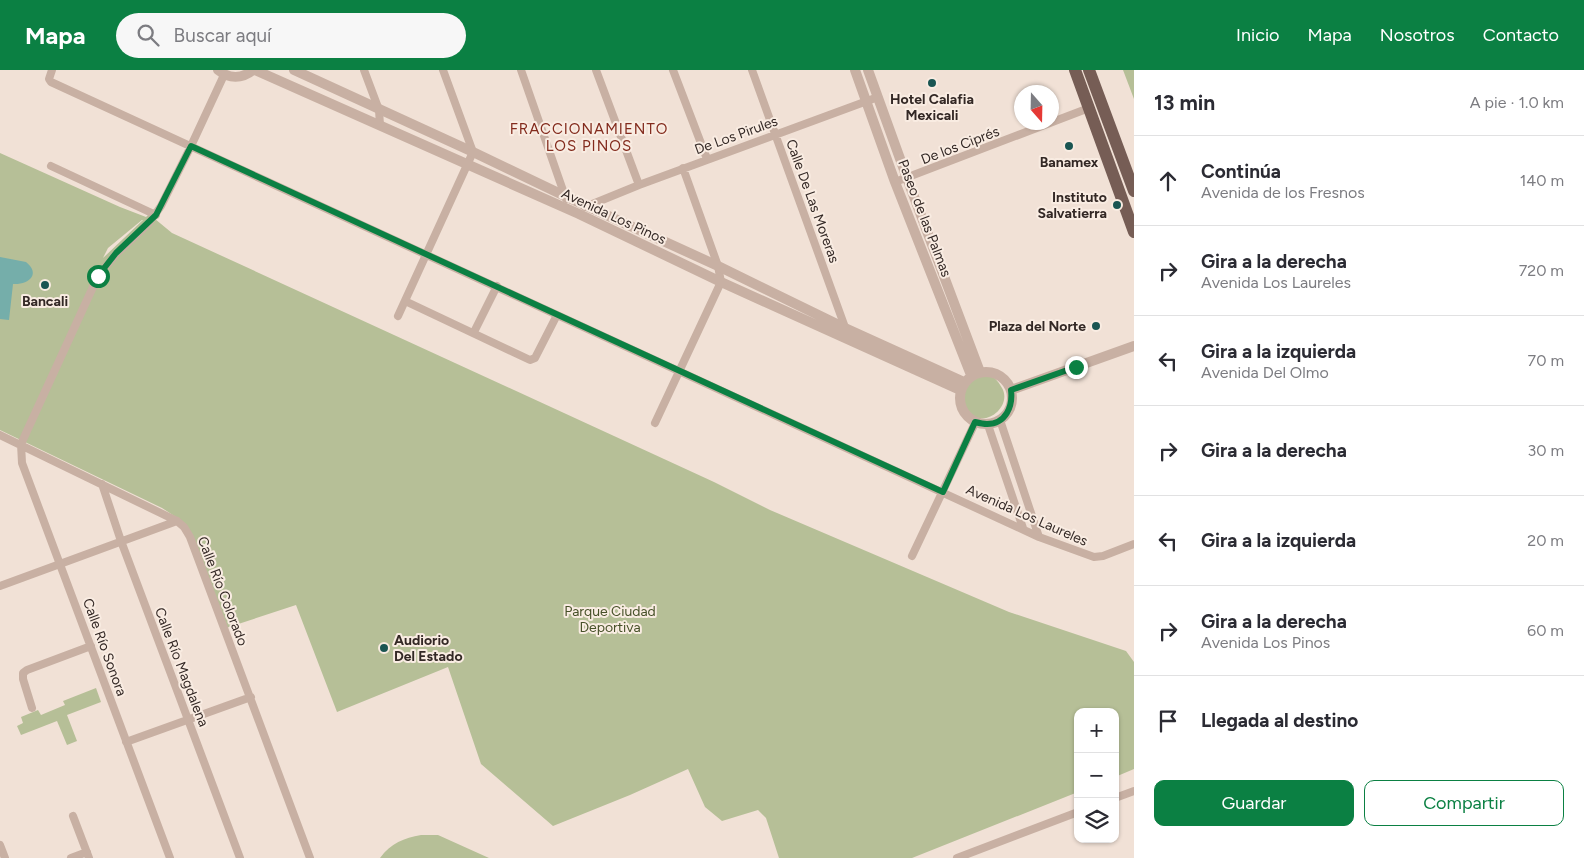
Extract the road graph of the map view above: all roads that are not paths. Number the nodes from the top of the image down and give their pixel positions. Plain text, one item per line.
1 (52, 70) edge
2 (254, 70) edge
3 (294, 70) edge
4 (364, 70) edge
5 (443, 70) edge
6 (520, 70) edge
7 (596, 70) edge
8 (673, 70) edge
9 (752, 70) edge
10 (855, 70) edge
11 (868, 70) edge
12 (1075, 70) edge
13 (1090, 70) edge
14 (221, 72) edge
15 (878, 97) junction
16 (867, 101) junction
17 (1090, 108) junction
18 (378, 110) junction
19 (380, 125) junction
20 (776, 134) junction
21 (191, 146) junction
22 (473, 152) junction
23 (707, 159) junction
24 (467, 165) junction
25 (51, 166) dead end
26 (683, 168) junction
27 (907, 178) junction
28 (895, 182) junction
29 (639, 184) junction
30 (1134, 191) edge
31 (565, 202) junction
32 (586, 206) junction
33 (579, 214) junction
34 (156, 215) junction
35 (1134, 232) edge
36 (427, 254) junction
37 (718, 266) junction
38 (720, 282) junction
39 (497, 286) junction
40 (405, 301) junction
41 (557, 315) junction
42 (398, 316) dead end
43 (845, 328) junction
44 (474, 332) junction
45 (850, 341) junction
46 (1134, 346) edge
47 (678, 370) junction
48 (969, 380) junction
49 (1011, 390) junction
50 (1000, 420) junction
51 (975, 422) junction
52 (655, 423) dead end
53 (988, 425) junction
54 (0, 435) edge
55 (21, 444) junction
56 (102, 484) junction
57 (943, 492) junction
58 (177, 521) junction
59 (1022, 528) junction
60 (1039, 537) junction
61 (121, 541) junction
62 (1134, 544) edge
63 (912, 556) dead end
64 (60, 564) junction
65 (0, 586) edge
66 (91, 646) junction
67 (250, 697) junction
68 (32, 708) dead end
69 (188, 719) junction
70 (126, 742) junction
71 (1134, 791) edge
72 (1119, 797) edge
73 (1074, 814) edge
74 (73, 816) dead end
75 (0, 845) edge
76 (88, 855) edge
77 (3, 857) edge
78 (71, 858) edge
79 (170, 858) edge
80 (240, 858) edge
81 (310, 858) edge
82 (957, 858) edge

1 - 21 street, Avenida Los Laureles
2 - 14 street
2 - 19 street, Avenida Los Pinos
3 - 18 street, Avenida Los Pinos
4 - 18 street
5 - 22 street
6 - 31 street
7 - 29 street
8 - 23 street
9 - 20 street, Calle De Las Moreras
10 - 16 street, Paseo de las Palmas
11 - 15 street, Paseo de las Palmas
12 - 17 main road
13 - 30 main road
14 - 21 street
15 - 16 street, De Los Pirules
15 - 27 street, Paseo de las Palmas
16 - 20 street, De Los Pirules
16 - 28 street, Paseo de las Palmas
17 - 27 street, De los Ciprés
17 - 35 main road
18 - 19 street
18 - 22 street, Avenida Los Pinos
19 - 24 street, Avenida Los Pinos
20 - 23 street, De Los Pirules
20 - 43 street, Calle De Las Moreras
21 - 34 street
21 - 36 street, Avenida Los Laureles
22 - 24 street
22 - 31 street, Avenida Los Pinos
23 - 26 street, De Los Pirules
24 - 31 street, Avenida Los Pinos
24 - 36 street
25 - 34 street
26 - 29 street, De Los Pirules
26 - 37 street
27 - 28 street, De los Ciprés
27 - 48 street, Paseo de las Palmas
28 - 48 street, Paseo de las Palmas
29 - 32 street, De Los Pirules
31 - 32 street, Avenida Los Pinos
31 - 33 street, Avenida Los Pinos
32 - 33 street, De Los Pirules
32 - 37 street, Avenida Los Pinos
33 - 38 street, Avenida Los Pinos
34 - 55 street
36 - 39 street, Avenida Los Laureles
36 - 40 street
37 - 38 street
37 - 43 street, Avenida Los Pinos
38 - 45 street, Avenida Los Pinos
38 - 47 street
39 - 41 street, Avenida Los Laureles
39 - 44 street
40 - 42 street
40 - 44 street
41 - 44 street
41 - 47 street, Avenida Los Laureles
43 - 45 street, Calle De Las Moreras
43 - 48 street, Avenida Los Pinos
45 - 48 street, Avenida Los Pinos
46 - 49 street
47 - 52 street
47 - 57 street, Avenida Los Laureles
48 - 49 street
48 - 51 street
49 - 50 street
50 - 53 street
50 - 60 street
51 - 53 street
51 - 57 street
53 - 59 street
54 - 55 street, Calle Río Colorado
55 - 56 street, Calle Río Colorado
55 - 64 street, Calle Río Sonora
56 - 58 street, Calle Río Colorado
56 - 61 street, Calle Río Magdalena
57 - 59 street, Avenida Los Laureles
57 - 63 street
58 - 61 street
58 - 67 street, Calle Río Colorado
59 - 60 street, Avenida Los Laureles
60 - 62 street, Avenida Los Laureles
61 - 64 street
61 - 69 street, Calle Río Magdalena
64 - 65 street
64 - 66 street, Calle Río Sonora
66 - 68 street
66 - 70 street, Calle Río Sonora
67 - 69 street
67 - 81 street, Calle Río Colorado
69 - 70 street
69 - 80 street, Calle Río Magdalena
70 - 79 street, Calle Río Sonora
71 - 72 street
73 - 82 street
74 - 76 street
75 - 77 street
76 - 78 street

